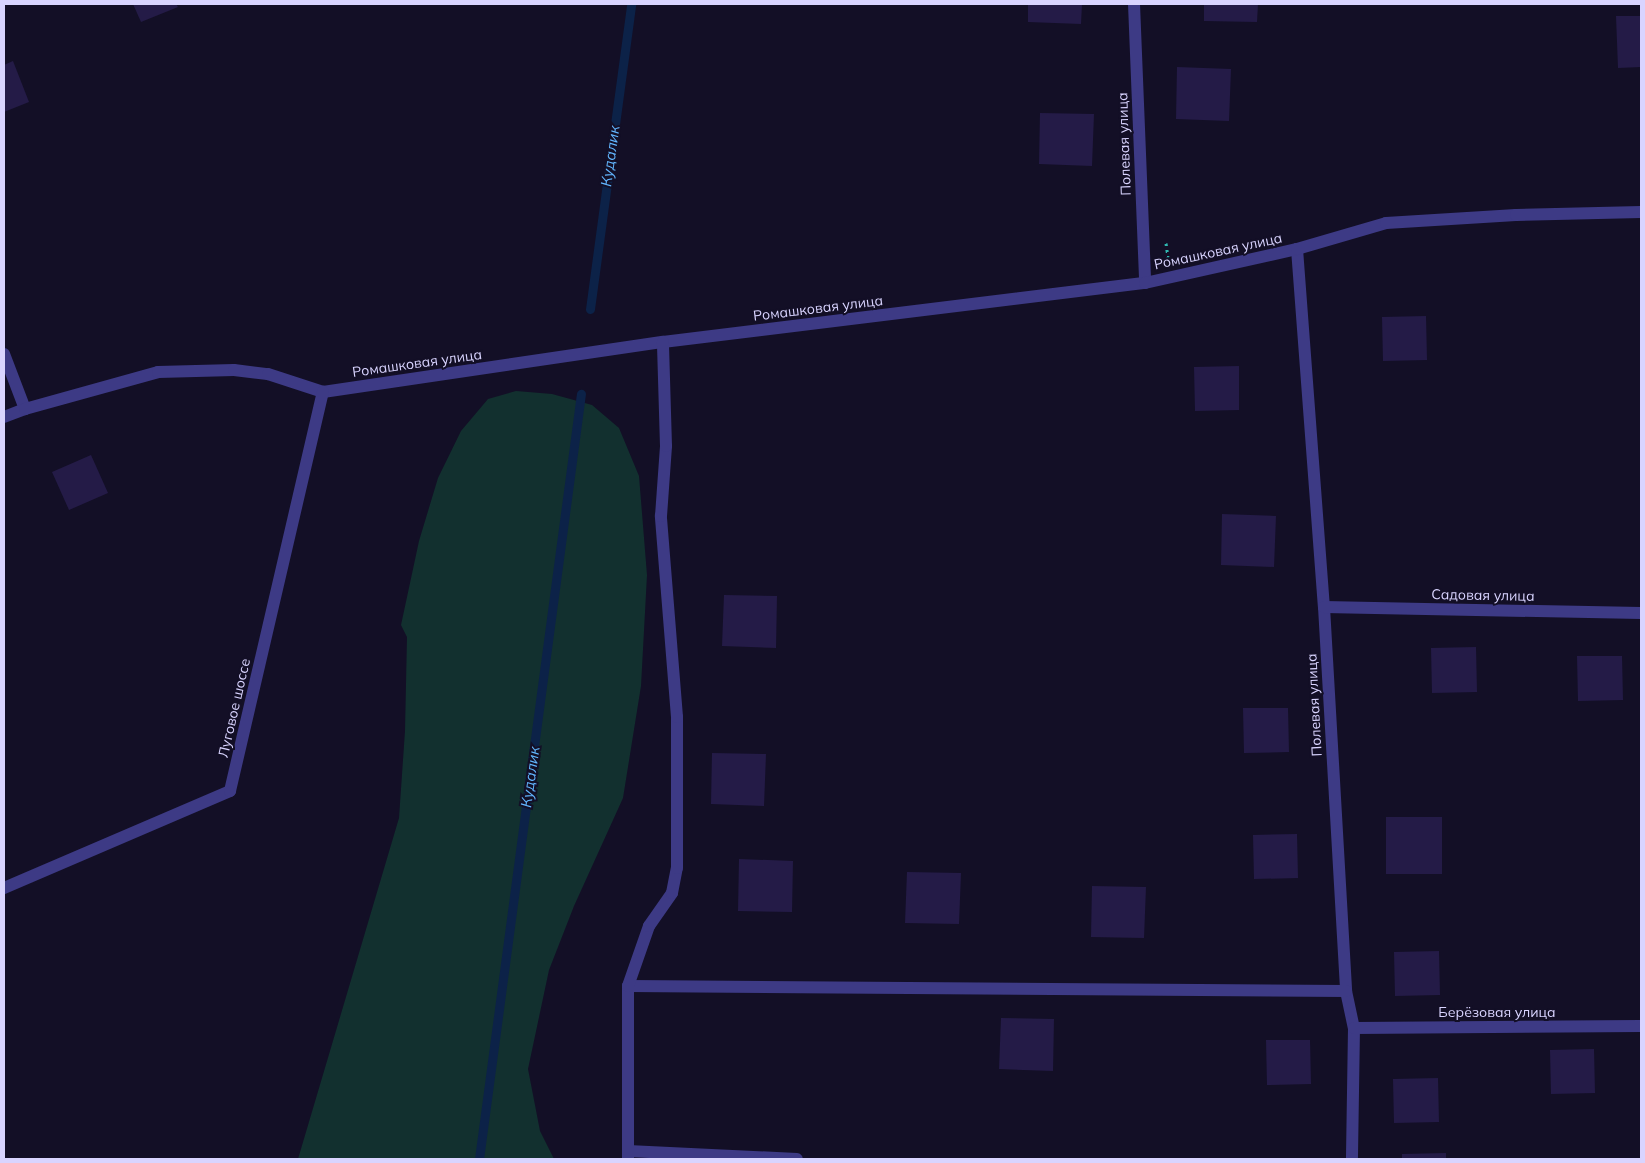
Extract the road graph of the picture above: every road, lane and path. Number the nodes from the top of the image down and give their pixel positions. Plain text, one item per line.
1 (1134, 4) edge
2 (1641, 212) edge
3 (1297, 249) junction
4 (1145, 283) junction
5 (663, 342) junction
6 (4, 354) edge
7 (323, 392) junction
8 (25, 408) junction
9 (4, 417) edge
10 (1324, 607) junction
11 (1641, 613) edge
12 (4, 888) edge
13 (628, 986) junction
14 (1346, 991) junction
15 (1641, 1026) edge
16 (1354, 1028) junction
17 (628, 1155) edge
18 (797, 1159) edge
19 (1352, 1159) edge

1 - 4 street, Полевая улица
2 - 3 street, Ромашковая улица
3 - 4 street, Ромашковая улица
3 - 10 street, Полевая улица
4 - 5 street, Ромашковая улица
5 - 7 street, Ромашковая улица
5 - 13 street
6 - 8 street
7 - 8 street, Ромашковая улица
7 - 12 street, Луговое шоссе
8 - 9 street, Ромашковая улица
10 - 11 street, Садовая улица
10 - 14 street, Полевая улица
13 - 14 street
13 - 17 street
14 - 16 street, Полевая улица
15 - 16 street, Берёзовая улица
16 - 19 street, Полевая улица
17 - 18 street

